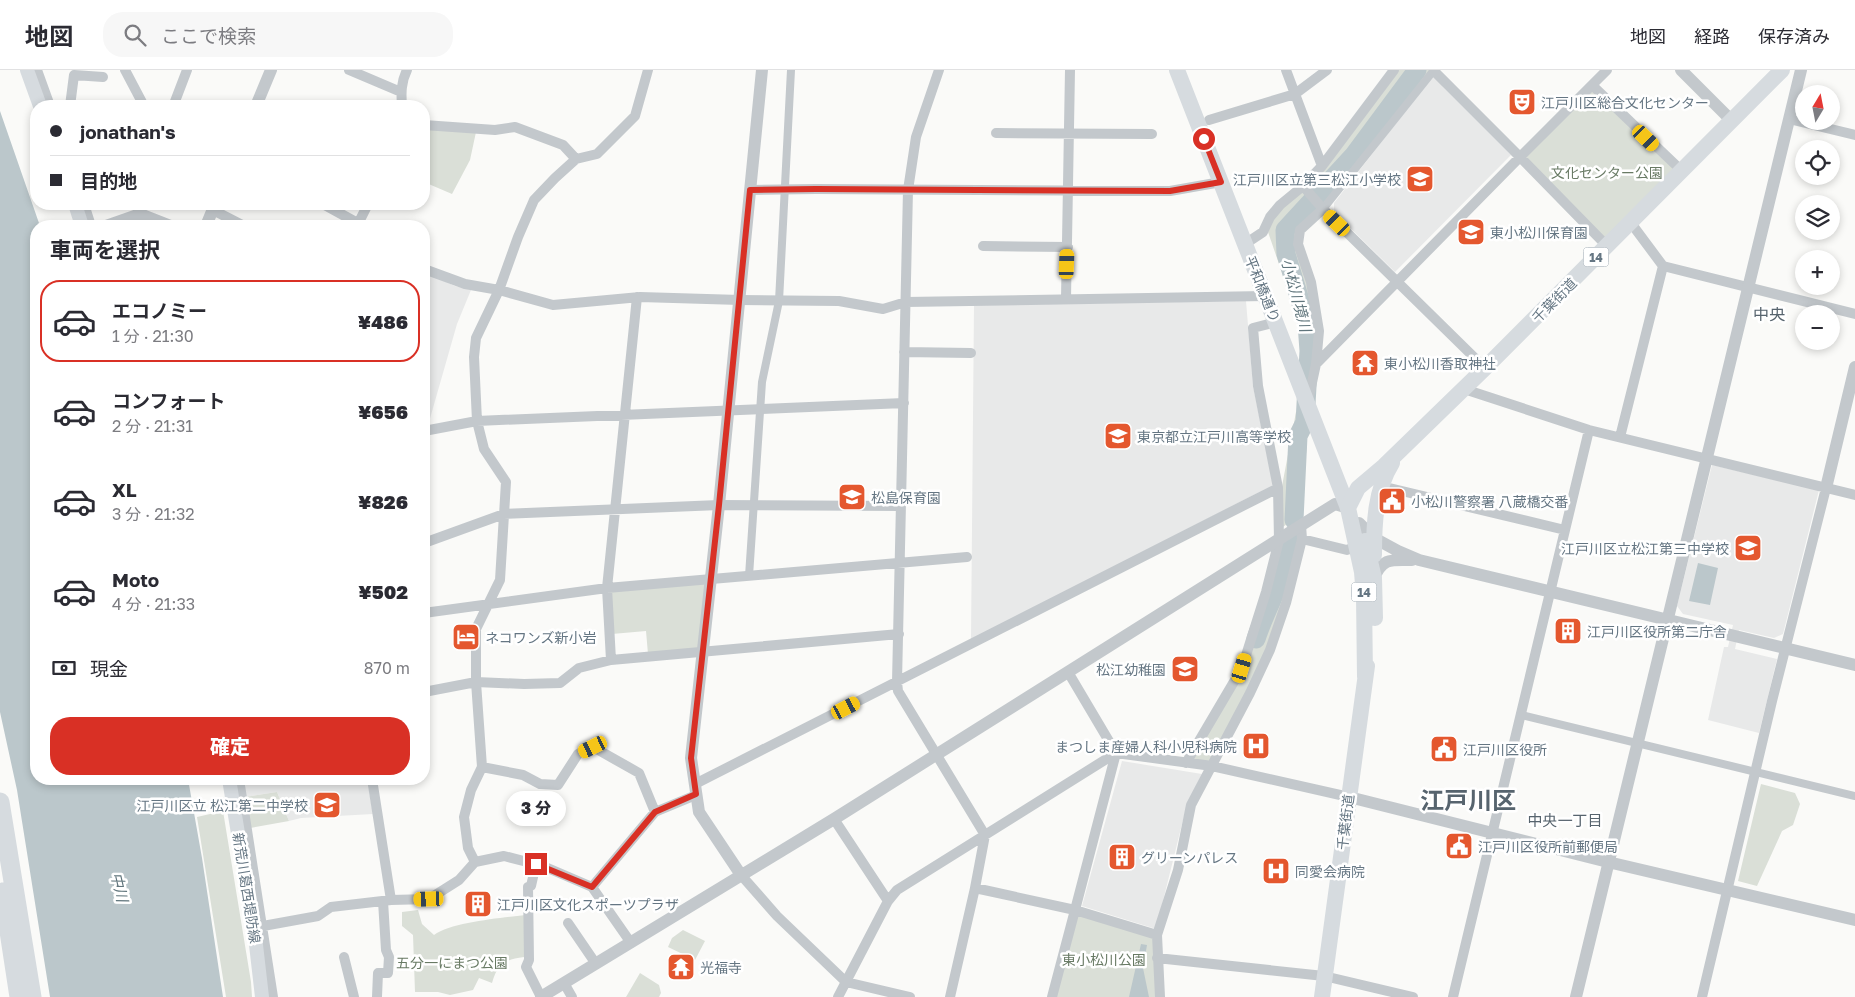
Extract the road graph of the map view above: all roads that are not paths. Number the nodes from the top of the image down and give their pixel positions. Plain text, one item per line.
1 (27, 70) edge
2 (37, 70) edge
3 (125, 70) edge
4 (187, 70) edge
5 (271, 70) edge
6 (349, 70) edge
7 (407, 70) edge
8 (648, 70) edge
9 (762, 70) edge
10 (791, 70) edge
11 (940, 70) edge
12 (1070, 70) edge
13 (1177, 70) edge
14 (1286, 70) edge
15 (1327, 70) edge
16 (1394, 70) edge
17 (1434, 70) edge
18 (1607, 70) edge
19 (1681, 70) edge
20 (1782, 70) edge
21 (1801, 70) edge
22 (103, 77) dead end
23 (1592, 85) junction
24 (401, 92) junction
25 (1295, 94) junction
26 (38, 100) edge
27 (48, 100) edge
28 (71, 100) edge
29 (141, 100) edge
30 (177, 100) edge
31 (258, 100) edge
32 (402, 100) edge
33 (1790, 119) junction
34 (1209, 120) dead end
35 (1732, 121) junction
36 (430, 125) edge
37 (996, 133) dead end
38 (1070, 134) junction
39 (1152, 134) dead end
40 (1855, 135) edge
41 (1520, 157) junction
42 (576, 159) junction
43 (1322, 166) junction
44 (1682, 171) junction
45 (1221, 182) junction
46 (1305, 188) junction
47 (750, 190) junction
48 (785, 190) junction
49 (908, 190) junction
50 (1069, 190) junction
51 (1322, 207) junction
52 (137, 210) edge
53 (145, 210) edge
54 (219, 210) edge
55 (333, 210) edge
56 (116, 220) edge
57 (162, 220) edge
58 (235, 220) edge
59 (349, 220) edge
60 (1631, 223) junction
61 (1245, 244) junction
62 (983, 246) dead end
63 (1607, 246) junction
64 (1068, 247) junction
65 (1663, 266) junction
66 (430, 271) edge
67 (1396, 281) junction
68 (1749, 289) junction
69 (499, 290) junction
70 (1265, 296) junction
71 (637, 297) junction
72 (1066, 299) junction
73 (740, 300) junction
74 (780, 301) junction
75 (906, 302) junction
76 (1855, 314) edge
77 (1276, 322) junction
78 (904, 352) junction
79 (971, 353) dead end
80 (1316, 364) junction
81 (1855, 367) edge
82 (1485, 368) junction
83 (1464, 389) junction
84 (1308, 401) junction
85 (904, 403) junction
86 (759, 409) junction
87 (728, 410) junction
88 (624, 415) junction
89 (477, 421) junction
90 (430, 430) edge
91 (1589, 430) junction
92 (1620, 437) junction
93 (1409, 442) junction
94 (1707, 458) junction
95 (1381, 486) junction
96 (1278, 488) junction
97 (1826, 488) junction
98 (1855, 495) edge
99 (719, 505) junction
100 (753, 506) junction
101 (902, 506) junction
102 (1348, 508) junction
103 (615, 509) junction
104 (504, 514) junction
105 (1359, 524) junction
106 (1301, 525) junction
107 (1565, 530) junction
108 (1374, 538) junction
109 (1302, 539) junction
110 (1279, 540) junction
111 (430, 541) edge
112 (1356, 546) junction
113 (967, 557) dead end
114 (1419, 560) junction
115 (900, 562) junction
116 (749, 576) junction
117 (1374, 578) junction
118 (710, 579) junction
119 (607, 588) junction
120 (1550, 592) junction
121 (489, 603) junction
122 (430, 612) edge
123 (1668, 620) junction
124 (899, 634) junction
125 (1785, 648) junction
126 (703, 653) junction
127 (611, 660) junction
128 (1855, 665) edge
129 (1068, 672) junction
130 (1365, 677) junction
131 (476, 682) junction
132 (897, 682) junction
133 (430, 691) edge
134 (1521, 715) junction
135 (1638, 744) junction
136 (1116, 753) junction
137 (936, 754) junction
138 (1186, 763) junction
139 (1212, 766) junction
140 (482, 767) junction
141 (1756, 772) junction
142 (230, 785) edge
143 (240, 785) edge
144 (373, 785) edge
145 (696, 790) junction
146 (1855, 796) edge
147 (1349, 797) junction
148 (0, 802) edge
149 (655, 812) junction
150 (834, 819) junction
151 (1491, 833) junction
152 (984, 835) junction
153 (475, 862) junction
154 (1608, 862) junction
155 (536, 864) junction
156 (741, 875) junction
157 (0, 877) edge
158 (592, 887) junction
159 (975, 888) junction
160 (1728, 890) junction
161 (387, 901) junction
162 (888, 901) junction
163 (1075, 910) junction
164 (1855, 920) edge
165 (568, 923) dead end
166 (263, 926) junction
167 (1158, 935) junction
168 (631, 943) junction
169 (344, 957) dead end
170 (1157, 958) junction
171 (596, 964) junction
172 (1324, 976) junction
173 (846, 982) junction
174 (564, 983) junction
175 (19, 997) edge
176 (32, 997) edge
177 (262, 997) edge
178 (273, 997) edge
179 (354, 997) edge
180 (377, 997) edge
181 (541, 997) edge
182 (572, 997) edge
183 (838, 997) edge
184 (910, 997) edge
185 (950, 997) edge
186 (1052, 997) edge
187 (1160, 997) edge
188 (1322, 997) edge
189 (1413, 997) edge
190 (1453, 997) edge
191 (1576, 997) edge
192 (1702, 997) edge

1 - 26 main road
2 - 27 street
3 - 29 street
4 - 30 street
5 - 31 street
6 - 24 street
7 - 24 street
8 - 42 street
9 - 47 street
10 - 48 street
11 - 49 street
12 - 38 street
13 - 45 main road, 平和橋通り
14 - 25 street
15 - 25 street
16 - 43 street
17 - 41 street
17 - 51 street
18 - 23 street
19 - 35 street
20 - 35 main road, 千葉街道 / 14
21 - 33 street
22 - 28 street
23 - 41 street
23 - 44 street
24 - 32 street
25 - 34 street
25 - 43 street
33 - 40 street
33 - 68 street
35 - 44 main road, 千葉街道 / 14
36 - 42 street
37 - 38 street
38 - 39 street
38 - 50 street
41 - 63 street
41 - 67 street
42 - 69 street
43 - 46 street
44 - 60 main road, 千葉街道 / 14
45 - 50 street
45 - 61 main road, 平和橋通り
46 - 51 street
46 - 61 street
47 - 48 street
47 - 73 street
48 - 49 street
48 - 74 street
49 - 50 street
49 - 75 street
50 - 64 street
51 - 67 street
51 - 80 street
52 - 56 street
53 - 57 street
54 - 58 street
55 - 59 street
60 - 63 main road, 千葉街道 / 14
60 - 65 street
61 - 70 main road, 平和橋通り
62 - 64 street
63 - 82 main road, 千葉街道 / 14
64 - 72 street
65 - 68 street
65 - 92 street
66 - 69 street
67 - 80 street
67 - 82 street
68 - 76 street
68 - 94 street
69 - 71 street
69 - 89 street
70 - 72 street
70 - 77 main road, 平和橋通り
71 - 73 street
71 - 88 street
72 - 75 street
73 - 74 street
73 - 87 street
74 - 75 street
74 - 86 street
75 - 78 street
77 - 84 main road, 平和橋通り
77 - 96 street
78 - 79 street
78 - 85 street
80 - 84 street
81 - 97 street
82 - 83 main road, 千葉街道 / 14
83 - 91 street
83 - 93 main road, 千葉街道 / 14
84 - 102 main road, 平和橋通り
85 - 86 street
85 - 101 street
86 - 87 street
86 - 100 street
87 - 88 street
87 - 99 street
88 - 89 street
88 - 103 street
89 - 90 street
89 - 104 street
91 - 92 street
91 - 107 street
92 - 94 street
93 - 95 main road
93 - 102 main road, 千葉街道 / 14
94 - 97 street
94 - 123 street
95 - 107 street
95 - 108 main road
96 - 110 street
96 - 132 street
97 - 98 street
97 - 125 street
99 - 100 street
99 - 103 street
99 - 118 street
100 - 101 street
100 - 116 street
101 - 115 street
102 - 105 main road, 千葉街道 / 14
102 - 106 street
102 - 112 main road, 千葉街道 / 14
103 - 104 street
103 - 119 street
104 - 111 street
104 - 121 street
105 - 108 street
105 - 117 main road, 千葉街道 / 14
106 - 109 street
106 - 110 street
107 - 120 street
108 - 114 street
108 - 117 main road
109 - 112 street
109 - 139 street
110 - 129 street
110 - 138 street
112 - 130 main road, 千葉街道 / 14
113 - 115 street
114 - 117 street
114 - 120 street
115 - 116 street
115 - 124 street
116 - 118 street
117 - 130 main road, 千葉街道 / 14
118 - 119 street
118 - 126 street
119 - 121 street
119 - 127 street
120 - 123 street
120 - 134 street
121 - 122 street
121 - 131 street
123 - 125 street
123 - 135 street
124 - 126 street
124 - 132 street
125 - 128 street
125 - 141 street
126 - 127 street
126 - 145 street
127 - 131 street
129 - 136 street
129 - 137 street
130 - 147 main road, 千葉街道 / 14
131 - 133 street
131 - 140 street
132 - 137 street
132 - 145 street
134 - 135 street
134 - 151 street
135 - 141 street
135 - 154 street
136 - 138 street
136 - 152 street
136 - 163 street
137 - 150 street
137 - 152 street
138 - 139 street
139 - 147 street
139 - 167 street
140 - 149 street
140 - 153 street
141 - 146 street
141 - 160 street
142 - 177 main road, 新荒川葛西堤防線
143 - 166 street
144 - 161 street
145 - 149 street
145 - 156 street
147 - 151 street
147 - 172 main road, 千葉街道 / 14
148 - 176 highway
149 - 158 street
150 - 156 street
150 - 162 street
151 - 154 street
151 - 190 street
152 - 159 street
152 - 162 street
153 - 155 street
153 - 161 street
154 - 160 street
154 - 191 street
155 - 158 street
155 - 181 street
156 - 168 street
156 - 173 street
157 - 175 highway
158 - 168 street
159 - 163 street
159 - 185 street
160 - 164 street
160 - 192 street
161 - 166 street
161 - 180 street
162 - 173 street
163 - 167 street
163 - 186 street
165 - 171 street
166 - 178 street
167 - 170 street
168 - 171 street
169 - 179 street
170 - 172 street
170 - 187 street
171 - 174 street
172 - 188 main road, 千葉街道 / 14
172 - 189 street
173 - 183 street
173 - 184 street
174 - 181 street
174 - 182 street

